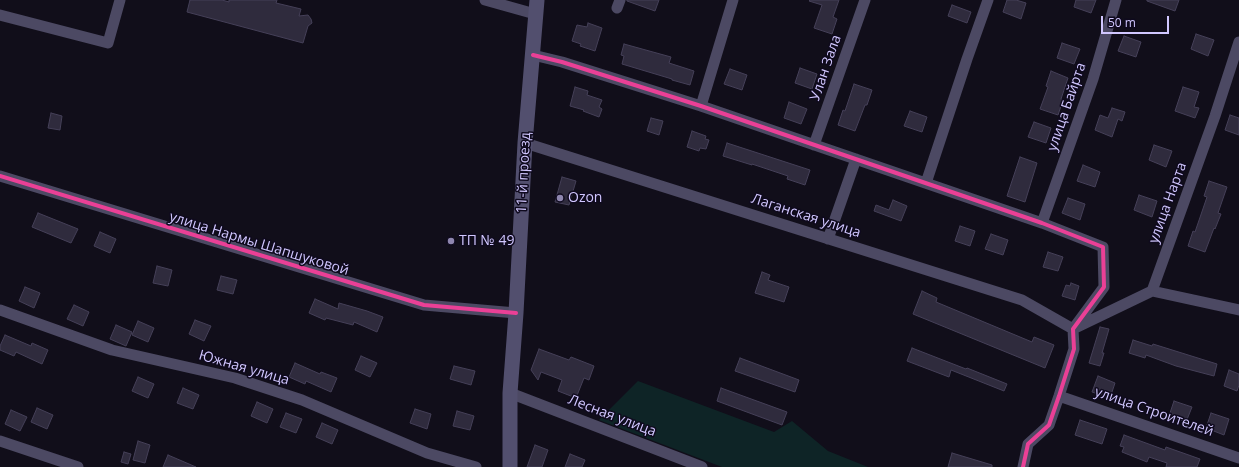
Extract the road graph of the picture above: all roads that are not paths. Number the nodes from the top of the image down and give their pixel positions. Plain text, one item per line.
1 (120, 0) edge
2 (485, 0) edge
3 (733, 0) edge
4 (865, 0) edge
5 (988, 0) edge
6 (1116, 0) edge
7 (536, 7) edge
8 (0, 15) edge
9 (1239, 42) edge
10 (533, 55) junction
11 (701, 106) junction
12 (525, 143) junction
13 (814, 145) junction
14 (856, 159) junction
15 (0, 176) edge
16 (926, 183) junction
17 (1042, 223) junction
18 (828, 239) junction
19 (1152, 291) junction
20 (0, 310) edge
21 (1239, 310) edge
22 (516, 313) junction
23 (1073, 329) junction
24 (510, 392) junction
25 (1059, 396) junction
26 (0, 441) edge
27 (1239, 458) edge
28 (78, 467) edge
29 (476, 467) edge
30 (510, 467) edge
31 (702, 467) edge
32 (1023, 467) edge

1 - 8 street
2 - 7 street
3 - 11 street
4 - 13 street, Улан Зала
5 - 16 street
6 - 17 street, улица Байрта
7 - 10 street, 11-й проезд
9 - 19 street, улица Нарта
10 - 11 street
10 - 12 street, 11-й проезд
11 - 13 street
12 - 18 street, Лаганская улица
12 - 22 street, 11-й проезд
13 - 14 street
14 - 16 street
14 - 18 street
15 - 22 street, улица Нармы Шапшуковой
16 - 17 street
17 - 23 street
18 - 23 street, Лаганская улица
19 - 21 street
19 - 23 street
20 - 29 street, Южная улица
22 - 24 street, 11-й проезд
23 - 25 street
24 - 30 street, 11-й проезд
24 - 31 street, Лесная улица
25 - 27 street, улица Строителей
25 - 32 street
26 - 28 street

